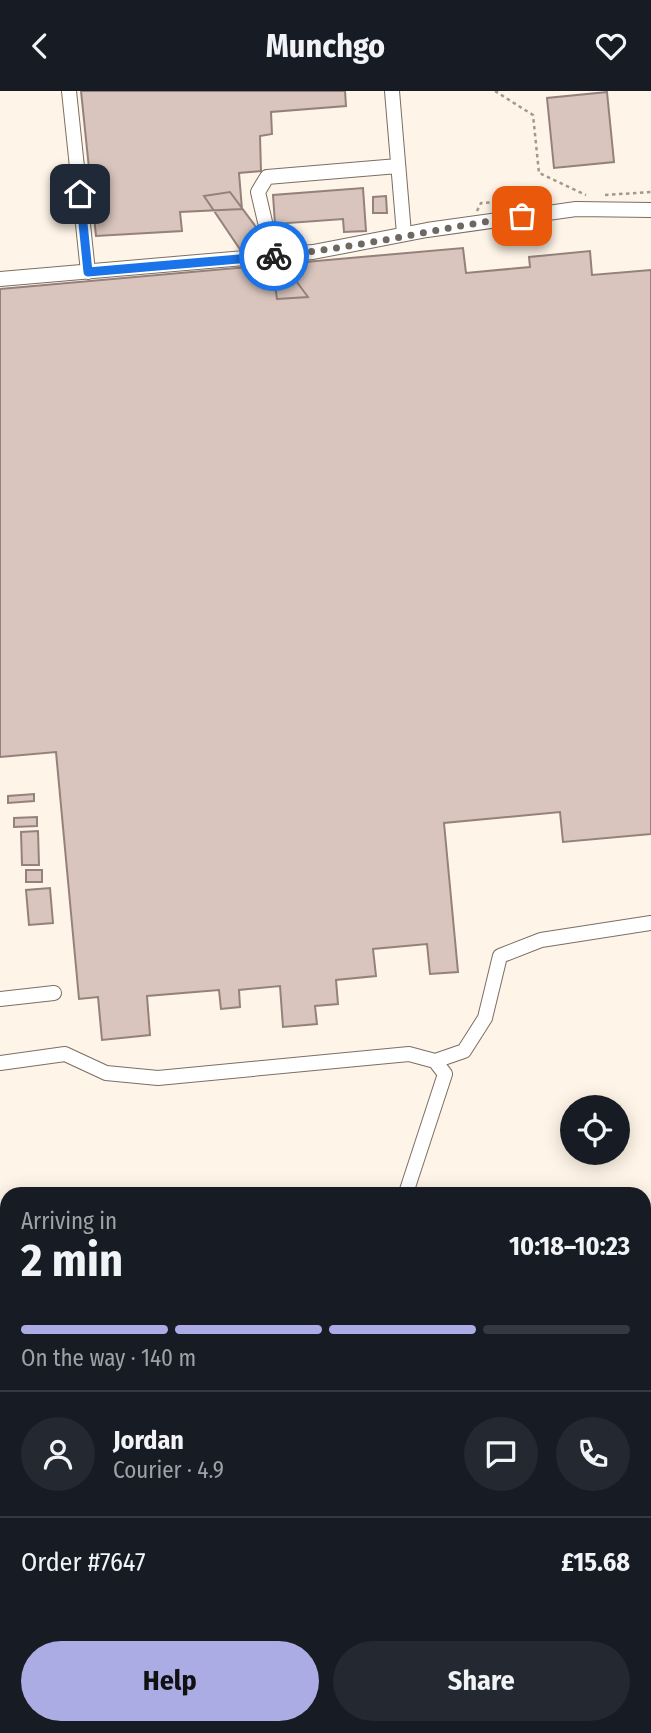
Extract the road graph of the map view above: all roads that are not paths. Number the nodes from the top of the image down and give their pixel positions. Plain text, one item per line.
1 (69, 91) edge
2 (392, 91) edge
3 (398, 166) junction
4 (651, 210) edge
5 (404, 235) junction
6 (273, 256) junction
7 (88, 272) junction
8 (0, 279) edge
9 (651, 923) edge
10 (54, 993) dead end
11 (0, 999) edge
12 (435, 1061) junction
13 (0, 1063) edge
14 (408, 1187) edge

1 - 7 lane
2 - 3 lane
3 - 5 lane
3 - 6 lane
4 - 5 lane
5 - 6 lane
6 - 7 lane
7 - 8 lane
9 - 12 lane
10 - 11 lane
12 - 13 lane
12 - 14 lane

